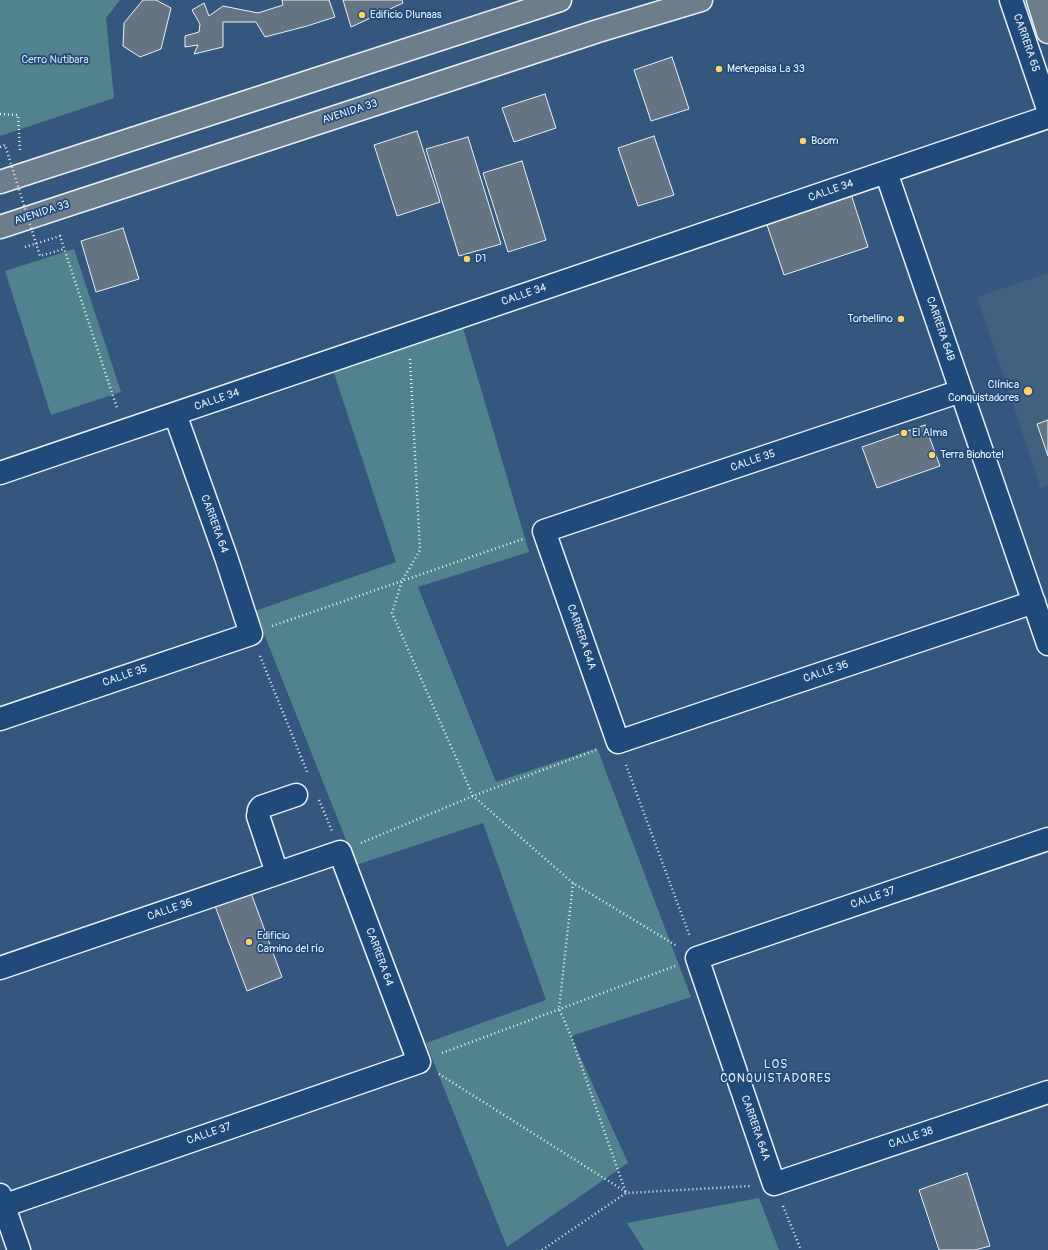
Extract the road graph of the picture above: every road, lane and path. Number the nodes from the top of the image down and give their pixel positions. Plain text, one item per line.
1 (560, 0) edge
2 (701, 0) edge
3 (1011, 0) edge
4 (1038, 0) edge
5 (1048, 32) edge
6 (1048, 109) edge
7 (0, 114) edge
8 (1048, 117) edge
9 (0, 147) edge
10 (20, 158) dead end
11 (886, 172) junction
12 (0, 182) edge
13 (0, 227) edge
14 (25, 247) dead end
15 (64, 249) junction
16 (409, 334) junction
17 (961, 391) junction
18 (175, 414) junction
19 (125, 431) junction
20 (0, 473) edge
21 (544, 531) junction
22 (402, 581) junction
23 (1034, 602) junction
24 (251, 634) junction
25 (1048, 644) edge
26 (0, 719) edge
27 (618, 742) junction
28 (310, 779) dead end
29 (306, 794) joint
30 (473, 796) junction
31 (1048, 839) edge
32 (340, 852) junction
33 (277, 873) junction
34 (573, 883) junction
35 (697, 958) junction
36 (0, 968) edge
37 (559, 1010) junction
38 (419, 1062) junction
39 (1048, 1092) edge
40 (774, 1184) junction
41 (626, 1192) junction
42 (1, 1203) edge
43 (19, 1250) edge
44 (542, 1250) edge
45 (801, 1250) edge

1 - 12 main road
2 - 13 main road, AVENIDA 33
3 - 6 street, CARRERA 65
4 - 5 main road
7 - 10 path
8 - 11 street, CALLE 34
9 - 15 path, bridge
11 - 16 street, CALLE 34
11 - 17 street, CARRERA 64B
14 - 15 path
15 - 19 path
16 - 18 street, CALLE 34
16 - 22 path
17 - 21 street, CALLE 35
17 - 23 street, CARRERA 64B
18 - 19 street, CALLE 34
18 - 24 street, CARRERA 64
19 - 20 street, CALLE 34
21 - 22 path
21 - 27 street, CARRERA 64A
22 - 24 path
22 - 30 path
23 - 25 street, CARRERA 64B
23 - 27 street, CALLE 36
24 - 26 street, CALLE 35
24 - 28 path
27 - 30 path
27 - 35 path
29 - 32 path
29 - 33 street
30 - 32 path
30 - 34 path
31 - 35 street, CALLE 37
32 - 33 street, CALLE 36
32 - 38 street, CARRERA 64
33 - 36 street, CALLE 36
34 - 35 path
34 - 37 path
35 - 37 path
35 - 40 street, CARRERA 64A
37 - 38 path
37 - 41 path
38 - 41 path
38 - 42 street, CALLE 37
39 - 40 street, CALLE 38
40 - 41 path
40 - 45 path
41 - 44 path
42 - 43 street

